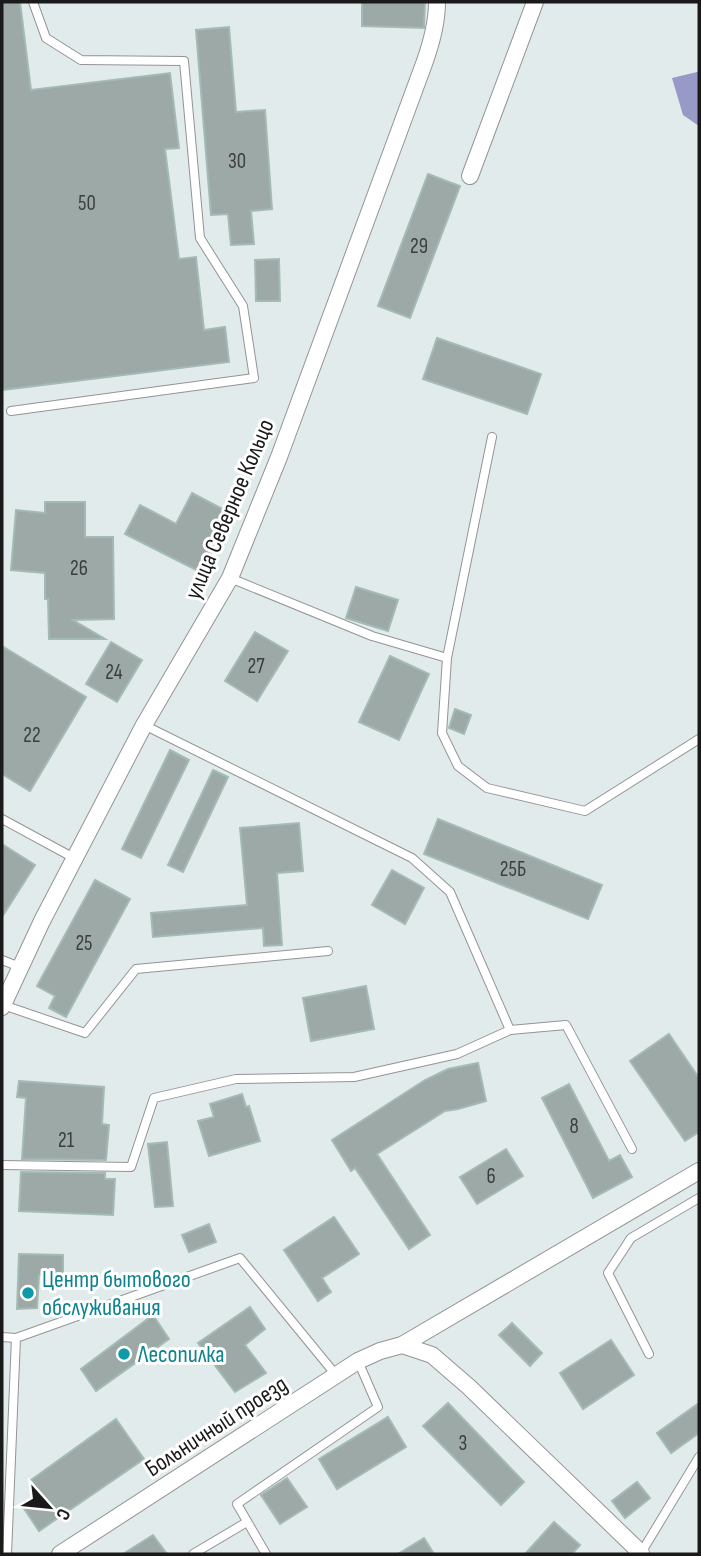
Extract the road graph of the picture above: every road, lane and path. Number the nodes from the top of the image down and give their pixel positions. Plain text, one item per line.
1 (33, 2) edge
2 (437, 2) edge
3 (535, 2) edge
4 (470, 176) dead end
5 (11, 411) dead end
6 (492, 437) dead end
7 (230, 579) junction
8 (447, 658) junction
9 (144, 725) junction
10 (699, 739) edge
11 (2, 819) edge
12 (74, 858) junction
13 (328, 951) dead end
14 (2, 960) edge
15 (20, 967) junction
16 (2, 1006) edge
17 (510, 1030) junction
18 (632, 1149) dead end
19 (2, 1165) edge
20 (699, 1171) edge
21 (699, 1198) edge
22 (2, 1337) edge
23 (16, 1338) junction
24 (402, 1345) junction
25 (649, 1354) dead end
26 (358, 1361) junction
27 (336, 1375) junction
28 (699, 1457) edge
29 (247, 1522) junction
30 (7, 1554) edge
31 (60, 1554) edge
32 (193, 1554) edge
33 (266, 1554) edge
34 (642, 1554) edge

1 - 5 lane
2 - 7 street, улица Северное Кольцо
3 - 4 street
6 - 8 lane
7 - 8 lane
7 - 9 street, улица Северное Кольцо
8 - 10 lane
9 - 12 street, улица Северное Кольцо
9 - 17 lane
11 - 12 lane
12 - 15 street, улица Северное Кольцо
13 - 16 lane
14 - 15 lane
15 - 16 street, улица Северное Кольцо
17 - 18 lane
17 - 19 lane
20 - 24 street, Больничный проезд
21 - 25 lane
22 - 23 lane
23 - 27 lane
23 - 30 lane
24 - 26 street, Больничный проезд
24 - 34 street
26 - 27 street, Больничный проезд
26 - 29 lane
27 - 31 street, Больничный проезд
28 - 34 lane
29 - 32 lane
29 - 33 lane

